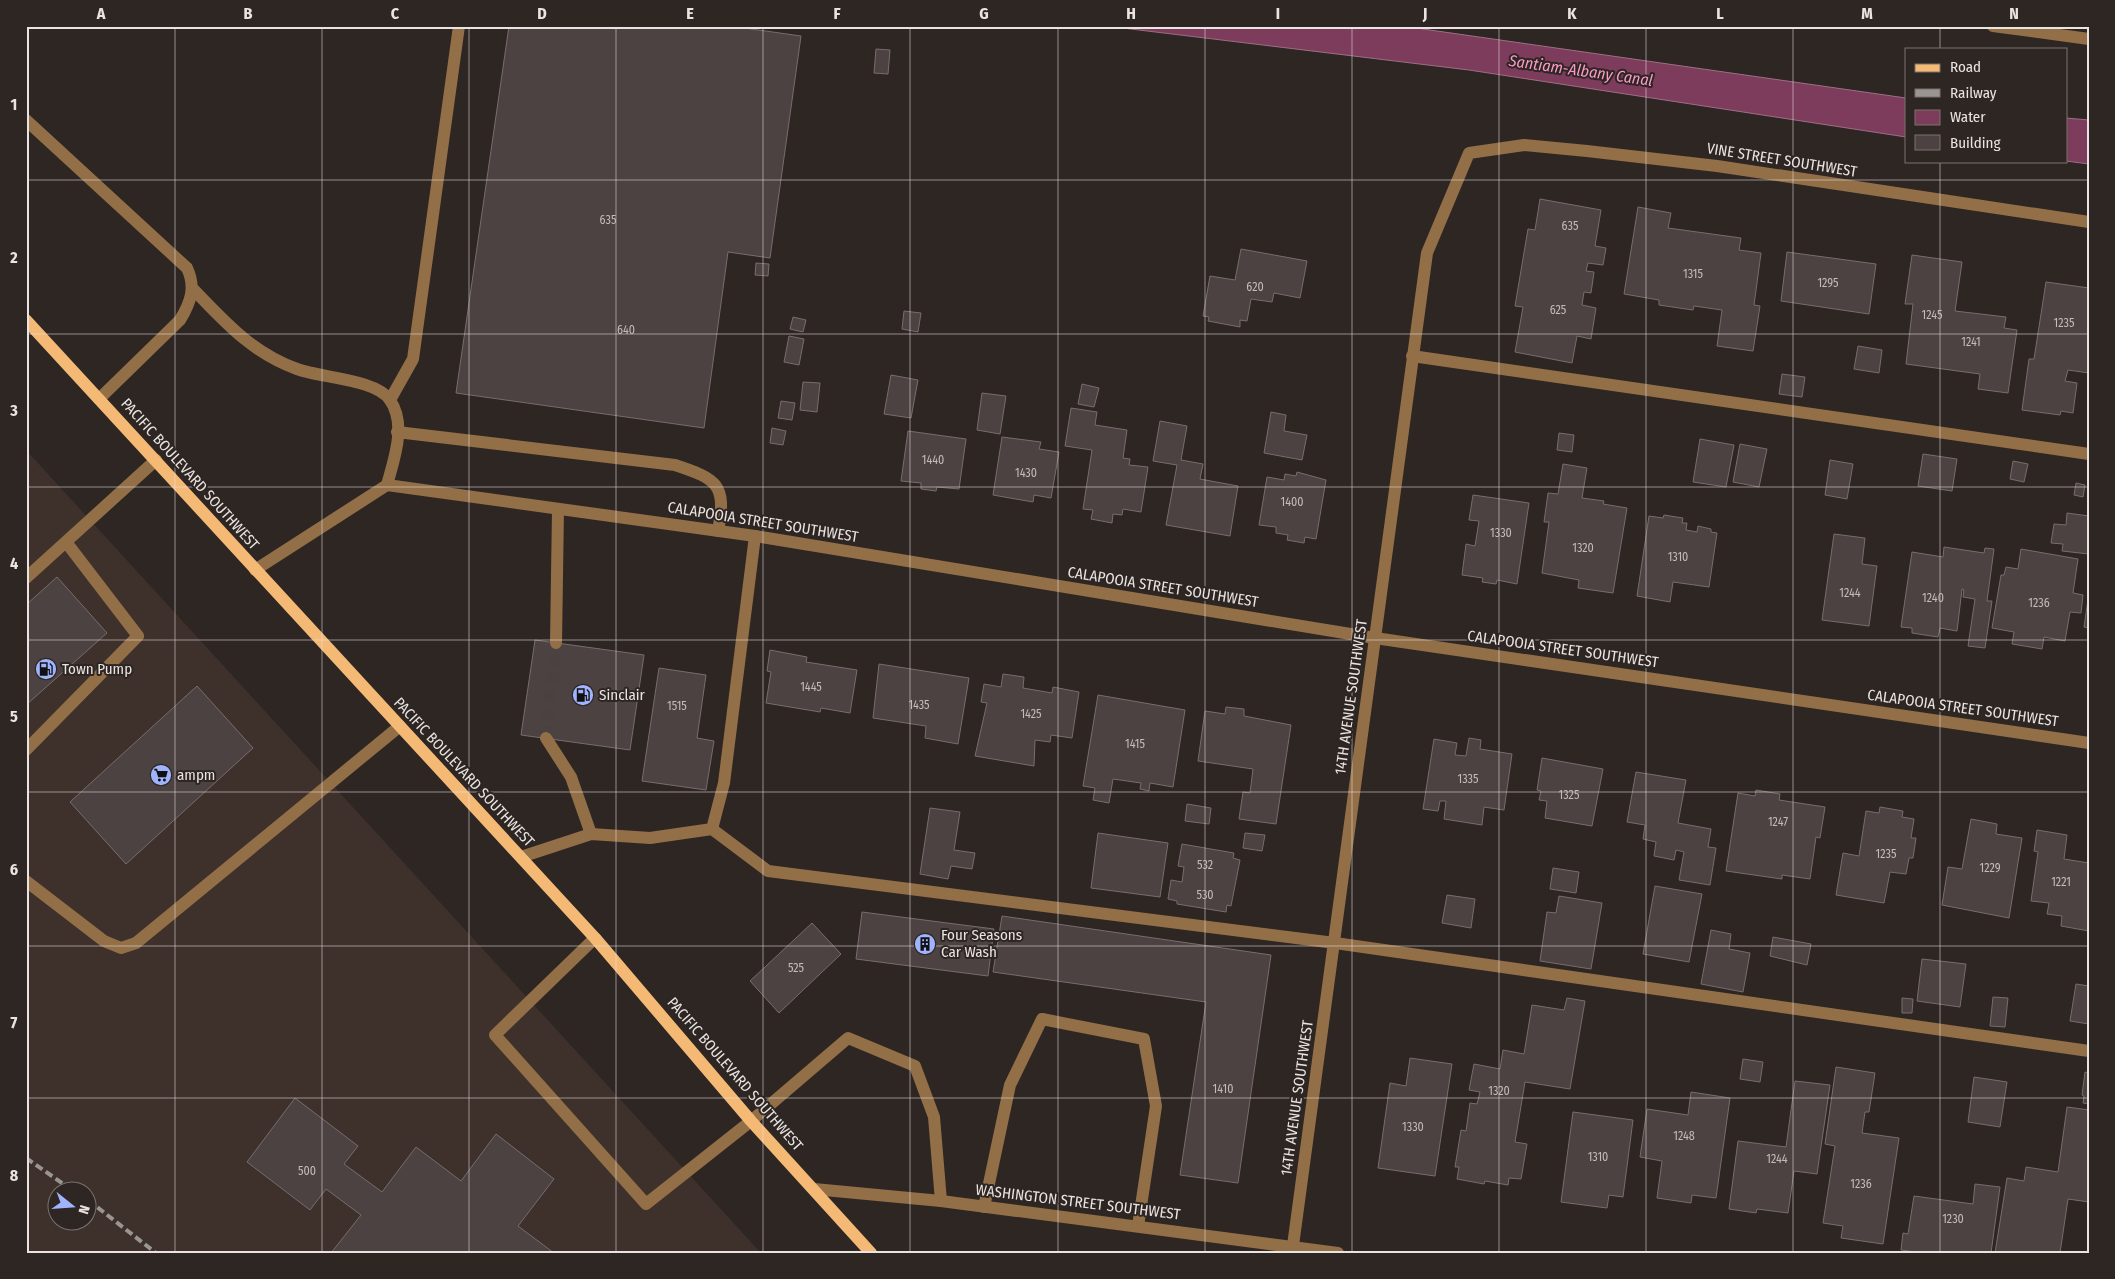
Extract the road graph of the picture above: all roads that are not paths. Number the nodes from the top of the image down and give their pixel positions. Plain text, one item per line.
1 (459, 26) edge
2 (1993, 26) edge
3 (2089, 39) edge
4 (26, 120) edge
5 (1469, 153) joint
6 (2089, 222) edge
7 (193, 289) junction
8 (26, 320) edge
9 (1412, 356) junction
10 (99, 399) junction
11 (390, 400) junction
12 (397, 432) junction
13 (2089, 454) edge
14 (156, 460) junction
15 (387, 485) junction
16 (558, 509) junction
17 (718, 531) junction
18 (755, 536) junction
19 (66, 542) junction
20 (255, 570) junction
21 (26, 578) edge
22 (1375, 638) junction
23 (556, 643) tunnel mouth
24 (400, 726) junction
25 (546, 738) tunnel mouth
26 (2089, 743) edge
27 (26, 750) edge
28 (712, 829) junction
29 (591, 834) junction
30 (520, 857) junction
31 (26, 881) edge
32 (595, 938) junction
33 (1334, 943) junction
34 (2089, 1051) edge
35 (751, 1121) junction
36 (814, 1189) junction
37 (941, 1201) junction
38 (984, 1206) junction
39 (1138, 1226) junction
40 (1293, 1249) edge
41 (871, 1253) edge
42 (1338, 1253) edge

1 - 11 street
2 - 3 street
4 - 7 street
5 - 6 street, VINE STREET SOUTHWEST
5 - 9 street, 14TH AVENUE SOUTHWEST
7 - 10 street
7 - 11 street
8 - 10 main road, PACIFIC BOULEVARD SOUTHWEST
9 - 13 street
9 - 22 street, 14TH AVENUE SOUTHWEST
10 - 14 main road, PACIFIC BOULEVARD SOUTHWEST
11 - 12 street
12 - 15 street
12 - 17 street
14 - 19 street
14 - 20 main road, PACIFIC BOULEVARD SOUTHWEST
15 - 16 street, CALAPOOIA STREET SOUTHWEST
15 - 20 street
16 - 17 street, CALAPOOIA STREET SOUTHWEST
16 - 23 street
17 - 18 street, CALAPOOIA STREET SOUTHWEST
18 - 22 street, CALAPOOIA STREET SOUTHWEST
18 - 28 street
19 - 21 street
19 - 27 street
20 - 24 main road, PACIFIC BOULEVARD SOUTHWEST
22 - 26 street, CALAPOOIA STREET SOUTHWEST
22 - 33 street, 14TH AVENUE SOUTHWEST
24 - 30 main road, PACIFIC BOULEVARD SOUTHWEST
24 - 31 street
25 - 29 street
28 - 29 street
28 - 33 street
29 - 30 street
30 - 32 main road, PACIFIC BOULEVARD SOUTHWEST
32 - 35 main road, PACIFIC BOULEVARD SOUTHWEST
32 - 35 street
33 - 34 street
33 - 40 street, 14TH AVENUE SOUTHWEST
35 - 36 main road, PACIFIC BOULEVARD SOUTHWEST
35 - 37 street
36 - 37 street, WASHINGTON STREET SOUTHWEST
36 - 41 main road, PACIFIC BOULEVARD SOUTHWEST
37 - 38 street, WASHINGTON STREET SOUTHWEST
38 - 39 street, WASHINGTON STREET SOUTHWEST
38 - 39 street
39 - 40 street, WASHINGTON STREET SOUTHWEST
40 - 42 street, WASHINGTON STREET SOUTHWEST

